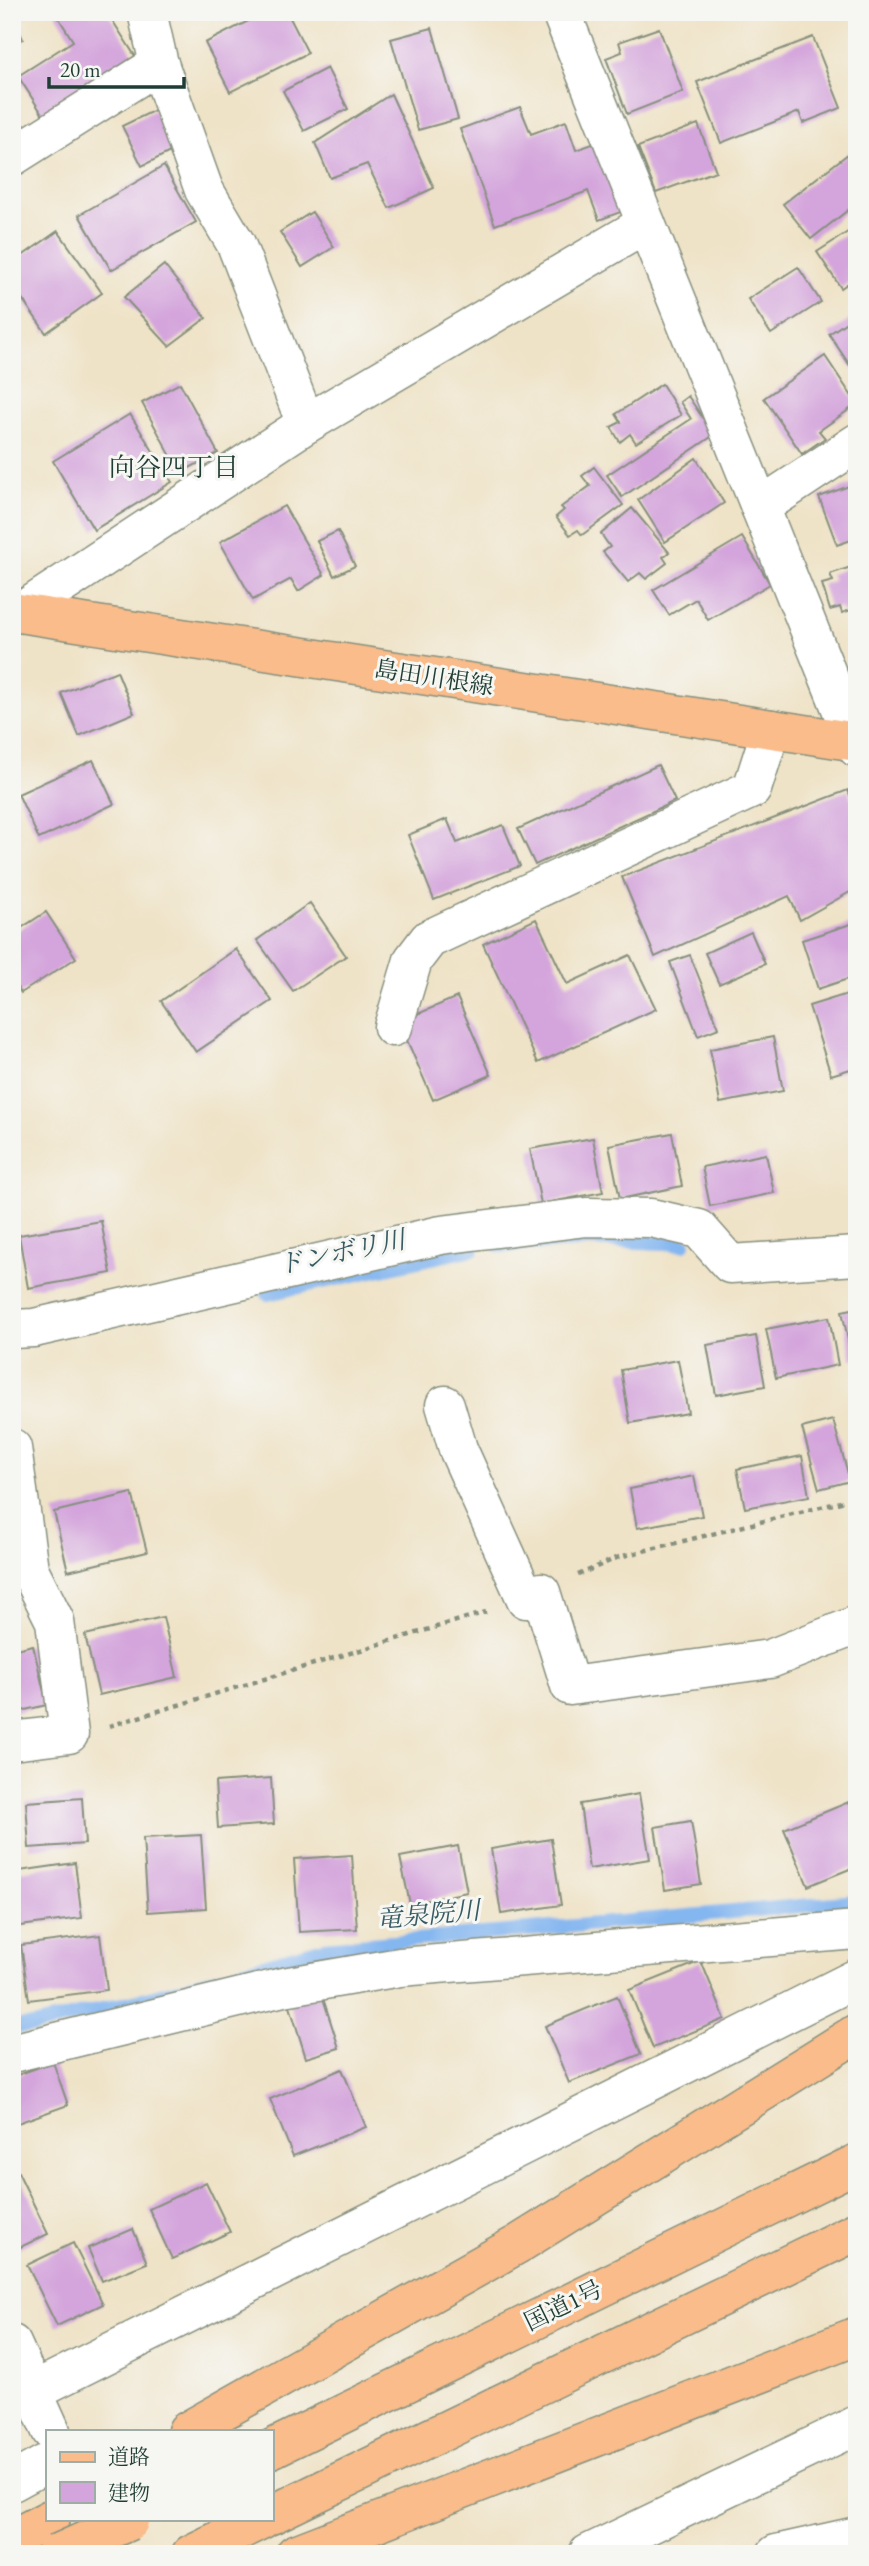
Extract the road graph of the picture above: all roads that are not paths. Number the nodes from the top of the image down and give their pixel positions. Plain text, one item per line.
1 (147, 12) edge
2 (561, 12) edge
3 (159, 64) junction
4 (12, 157) edge
5 (646, 224) junction
6 (306, 424) junction
7 (857, 443) edge
8 (760, 507) junction
9 (16, 613) edge
10 (771, 729) junction
11 (856, 744) edge
12 (393, 1027) dead end
13 (857, 1256) edge
14 (12, 1329) edge
15 (445, 1405) dead end
16 (12, 1448) edge
17 (857, 1625) edge
18 (12, 1741) edge
19 (857, 1930) edge
20 (857, 1979) edge
21 (857, 2033) edge
22 (12, 2053) edge
23 (857, 2163) edge
24 (857, 2231) edge
25 (857, 2336) edge
26 (12, 2344) edge
27 (33, 2391) junction
28 (857, 2425) edge
29 (51, 2430) edge
30 (189, 2430) edge
31 (273, 2448) edge
32 (46, 2464) edge
33 (12, 2482) edge
34 (273, 2514) edge
35 (48, 2520) edge
36 (88, 2520) edge
37 (131, 2520) edge
38 (261, 2520) edge
39 (857, 2536) edge
40 (12, 2539) edge
41 (57, 2554) edge
42 (102, 2554) edge
43 (191, 2554) edge
44 (295, 2554) edge
45 (588, 2554) edge
46 (776, 2554) edge

1 - 3 street
2 - 5 street
3 - 4 street
3 - 6 street
5 - 6 street
5 - 8 street
6 - 9 street
7 - 8 street
8 - 11 street
9 - 10 main road, 島田川根線
10 - 11 main road, 島田川根線
10 - 12 street
13 - 14 street
15 - 17 street
16 - 18 street
19 - 22 street
20 - 27 street
21 - 30 main road
23 - 31 main road, 国道1号
24 - 34 main road
25 - 44 main road
26 - 27 street
27 - 29 street
28 - 45 street
32 - 33 street
35 - 40 main road
36 - 42 street
37 - 41 main road, bridge
38 - 43 main road
39 - 46 street

